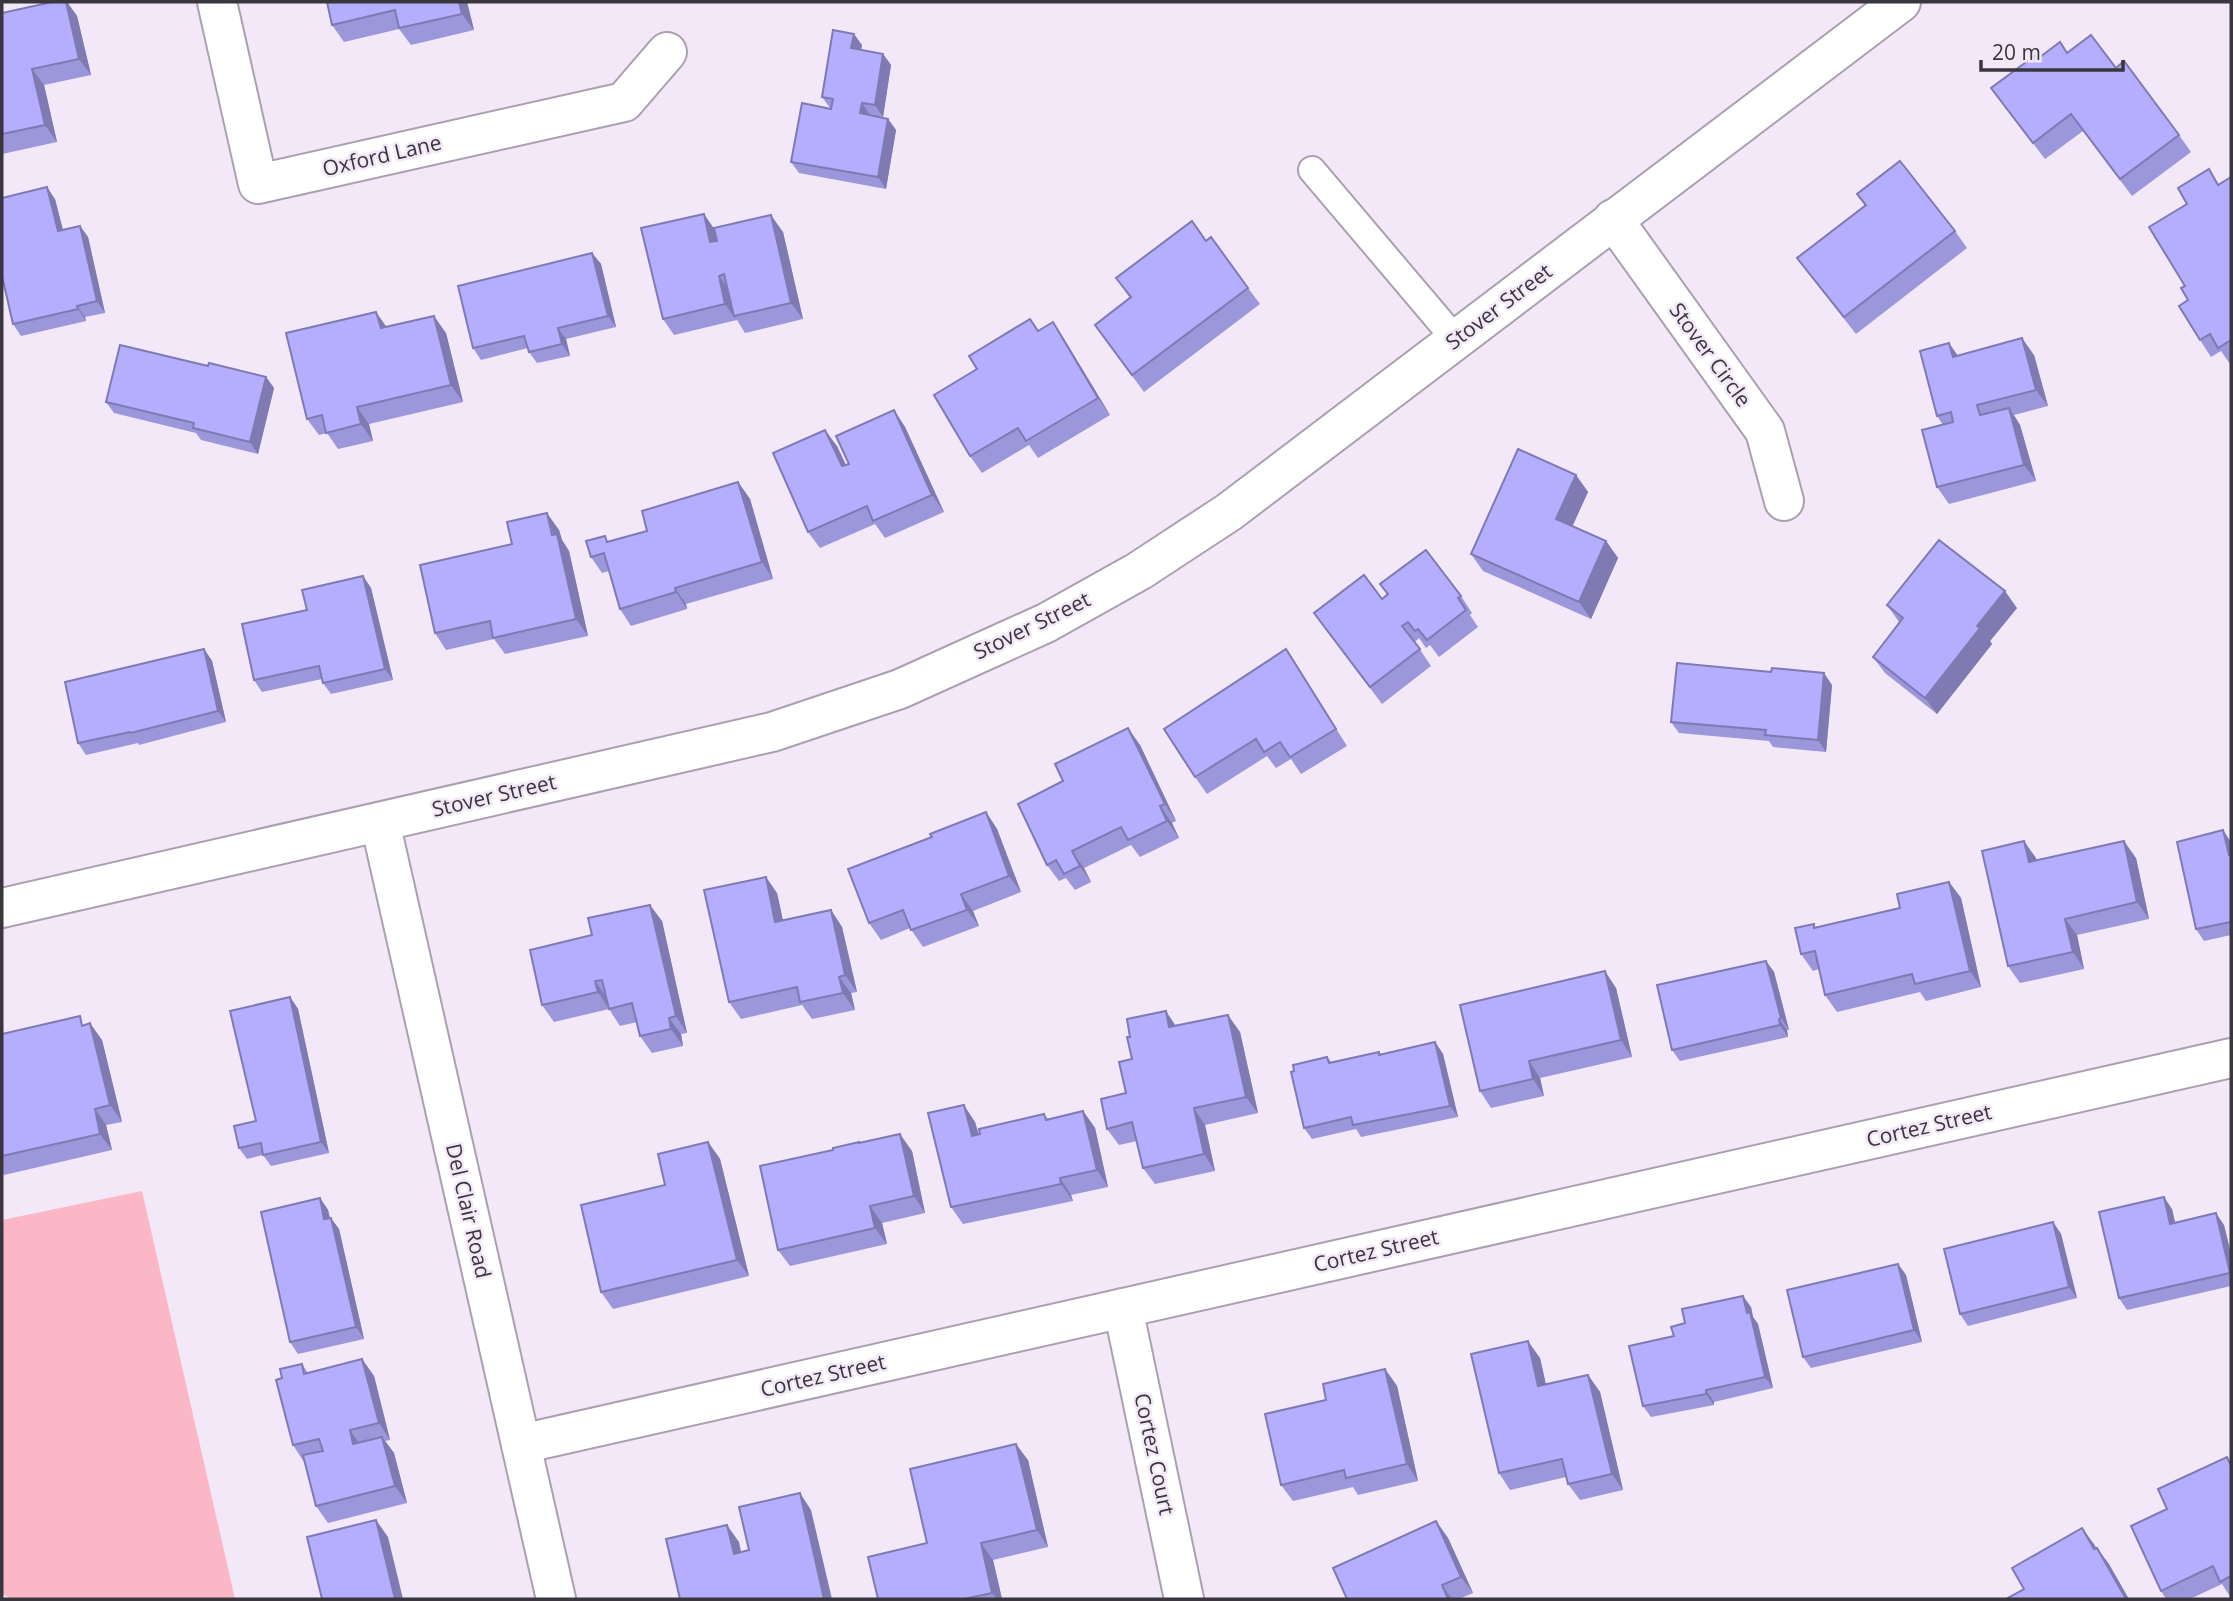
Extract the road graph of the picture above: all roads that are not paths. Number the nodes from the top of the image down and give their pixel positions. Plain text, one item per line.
1 (217, 2) edge
2 (1901, 2) edge
3 (667, 52) dead end
4 (1312, 170) dead end
5 (1613, 219) junction
6 (1455, 340) junction
7 (1784, 501) dead end
8 (380, 822) junction
9 (2, 908) edge
10 (2231, 1058) edge
11 (1123, 1308) junction
12 (521, 1444) junction
13 (556, 1599) edge
14 (1184, 1599) edge

1 - 3 street, Oxford Lane
2 - 5 street, Stover Street
4 - 6 lane
5 - 6 street, Stover Street
5 - 7 street, Stover Circle
6 - 8 street, Stover Street
8 - 9 street, Stover Street
8 - 12 street, Del Clair Road
10 - 11 street, Cortez Street
11 - 12 street, Cortez Street
11 - 14 street, Cortez Court
12 - 13 street, Del Clair Road

